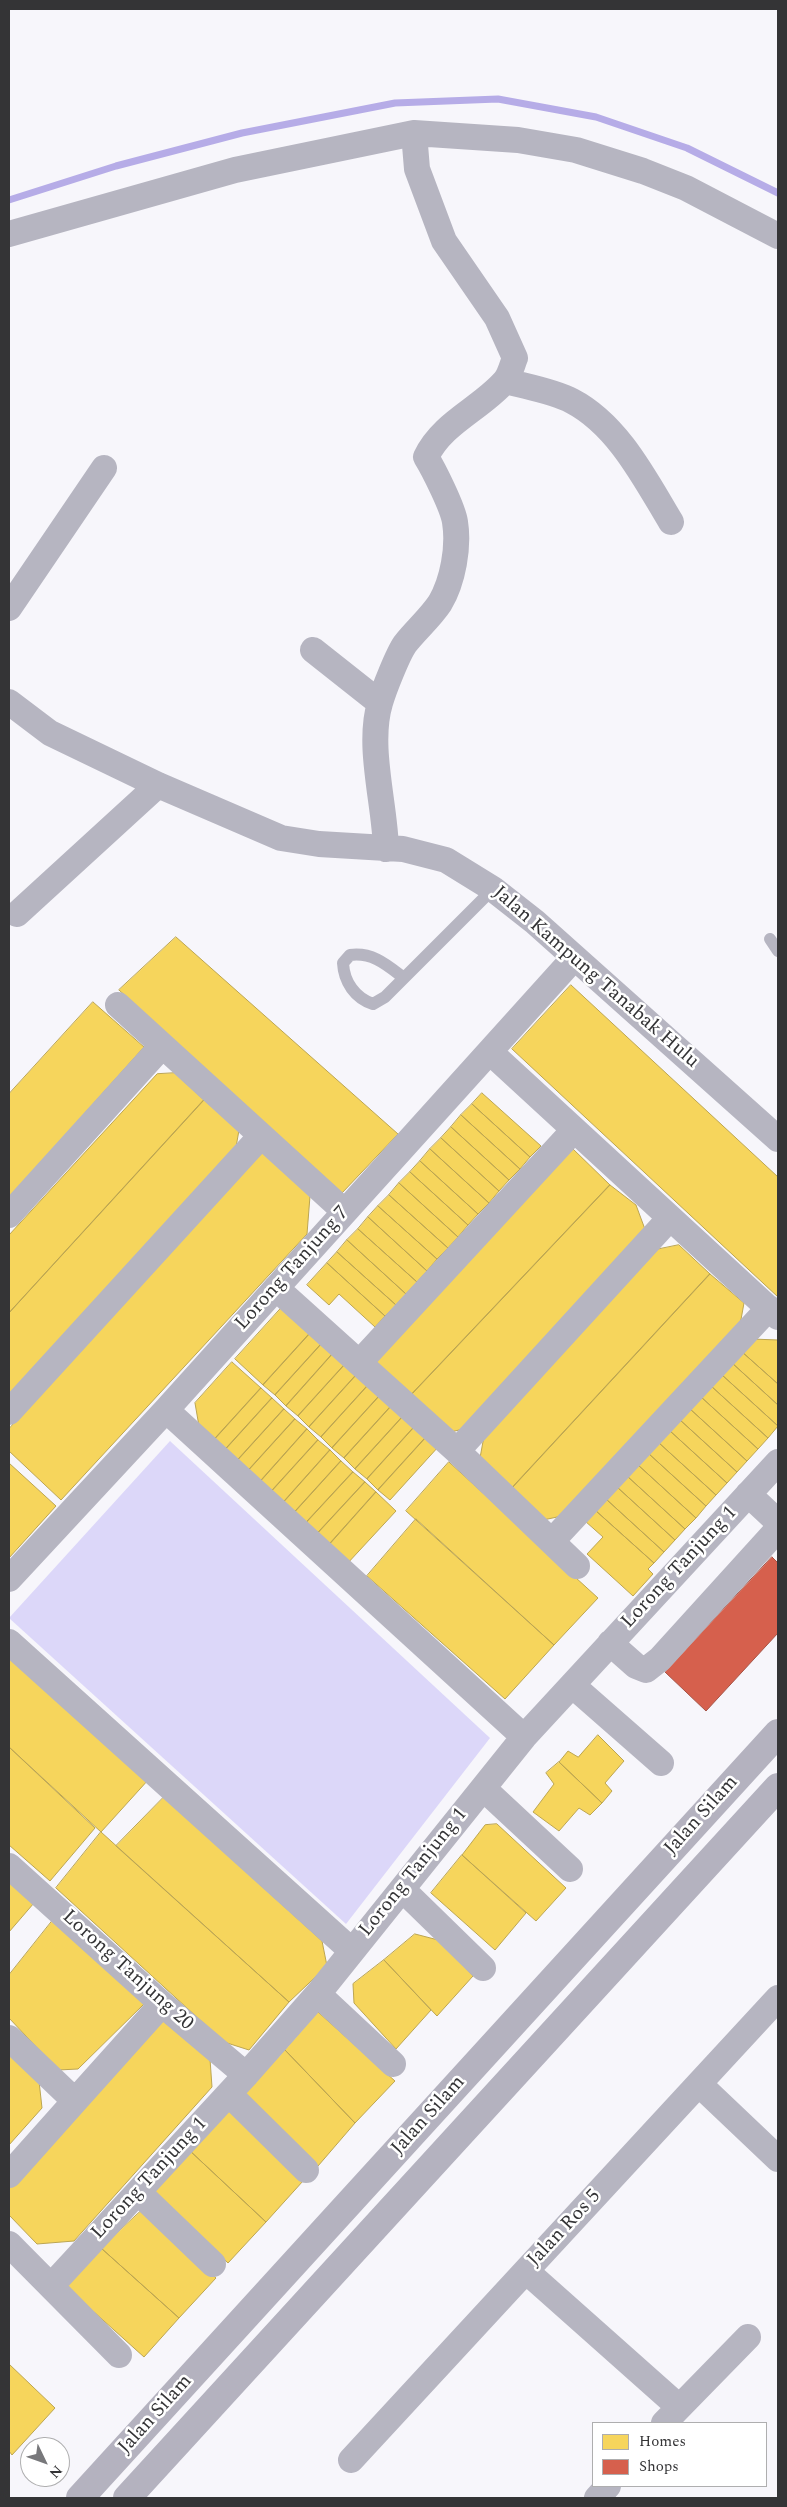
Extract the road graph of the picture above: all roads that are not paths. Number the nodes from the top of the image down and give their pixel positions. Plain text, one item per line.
1 (414, 133) junction
2 (9, 234) edge
3 (778, 236) edge
4 (506, 381) junction
5 (104, 468) dead end
6 (671, 522) dead end
7 (13, 593) edge
8 (313, 650) dead end
9 (9, 702) edge
10 (380, 703) junction
11 (158, 785) junction
12 (386, 849) junction
13 (493, 889) junction
14 (17, 914) dead end
15 (770, 939) dead end
16 (778, 951) edge
17 (574, 958) junction
18 (404, 978) junction
19 (118, 1005) dead end
20 (162, 1046) junction
21 (490, 1052) junction
22 (574, 1130) junction
23 (775, 1130) edge
24 (262, 1136) junction
25 (344, 1211) junction
26 (9, 1215) edge
27 (670, 1218) junction
28 (276, 1288) junction
29 (773, 1313) edge
30 (359, 1363) junction
31 (166, 1410) junction
32 (9, 1412) edge
33 (457, 1451) junction
34 (778, 1462) edge
35 (748, 1494) junction
36 (777, 1533) edge
37 (552, 1541) junction
38 (577, 1566) dead end
39 (9, 1578) edge
40 (9, 1642) edge
41 (610, 1643) junction
42 (572, 1685) junction
43 (778, 1733) edge
44 (524, 1737) junction
45 (661, 1763) dead end
46 (778, 1787) edge
47 (483, 1788) junction
48 (9, 1866) edge
49 (570, 1869) dead end
50 (402, 1889) junction
51 (352, 1951) junction
52 (483, 1968) dead end
53 (318, 1994) junction
54 (778, 1998) edge
55 (162, 2004) junction
56 (9, 2038) edge
57 (393, 2064) dead end
58 (237, 2084) junction
59 (699, 2084) junction
60 (75, 2100) junction
61 (778, 2159) edge
62 (306, 2170) dead end
63 (9, 2175) edge
64 (138, 2192) junction
65 (9, 2244) edge
66 (213, 2264) dead end
67 (526, 2271) junction
68 (52, 2286) junction
69 (748, 2337) dead end
70 (120, 2355) dead end
71 (672, 2415) edge
72 (351, 2460) dead end
73 (607, 2487) edge
74 (80, 2498) edge
75 (127, 2498) edge
76 (597, 2498) edge

1 - 2 street
1 - 3 street
1 - 4 street
4 - 6 street
4 - 10 street
5 - 7 street
8 - 10 street
9 - 11 street, Jalan Kampung Tanabak Hulu
10 - 12 street
11 - 12 street, Jalan Kampung Tanabak Hulu
11 - 14 street
12 - 13 street, Jalan Kampung Tanabak Hulu
13 - 17 street, Jalan Kampung Tanabak Hulu
13 - 18 lane
15 - 16 lane
17 - 21 street, Lorong Tanjung 7
17 - 23 street, Jalan Kampung Tanabak Hulu
18 - 18 lane
19 - 20 street
20 - 24 street
20 - 26 street
21 - 22 street
21 - 25 street, Lorong Tanjung 7
22 - 27 street
22 - 30 street
24 - 25 street
24 - 32 street
25 - 28 street, Lorong Tanjung 7
27 - 29 street
27 - 33 street
28 - 30 street
28 - 31 street, Lorong Tanjung 7
29 - 37 street
30 - 33 street
31 - 39 street, Lorong Tanjung 7
31 - 44 street
33 - 37 street
34 - 35 street, Lorong Tanjung 1
35 - 36 street
35 - 41 street, Lorong Tanjung 1
36 - 41 street
37 - 38 street
40 - 51 street
41 - 42 street, Lorong Tanjung 1
42 - 44 street, Lorong Tanjung 1
42 - 45 street
43 - 74 highway, Jalan Silam
44 - 47 street, Lorong Tanjung 1
46 - 75 highway, Jalan Silam
47 - 49 street
47 - 50 street, Lorong Tanjung 1
48 - 55 street, Lorong Tanjung 20
50 - 51 street, Lorong Tanjung 1
50 - 52 street
51 - 53 street, Lorong Tanjung 1
53 - 57 street
53 - 58 street, Lorong Tanjung 1
54 - 59 street, Jalan Ros 5
55 - 58 street, Lorong Tanjung 20
55 - 60 street
56 - 60 street
58 - 62 street, Lorong Tanjung 20
58 - 64 street, Lorong Tanjung 1
59 - 61 street
59 - 67 street, Jalan Ros 5
60 - 63 street
64 - 66 street
64 - 68 street, Lorong Tanjung 1
65 - 68 street
67 - 71 street
67 - 72 street, Jalan Ros 5
68 - 70 street
69 - 71 street
73 - 76 street

